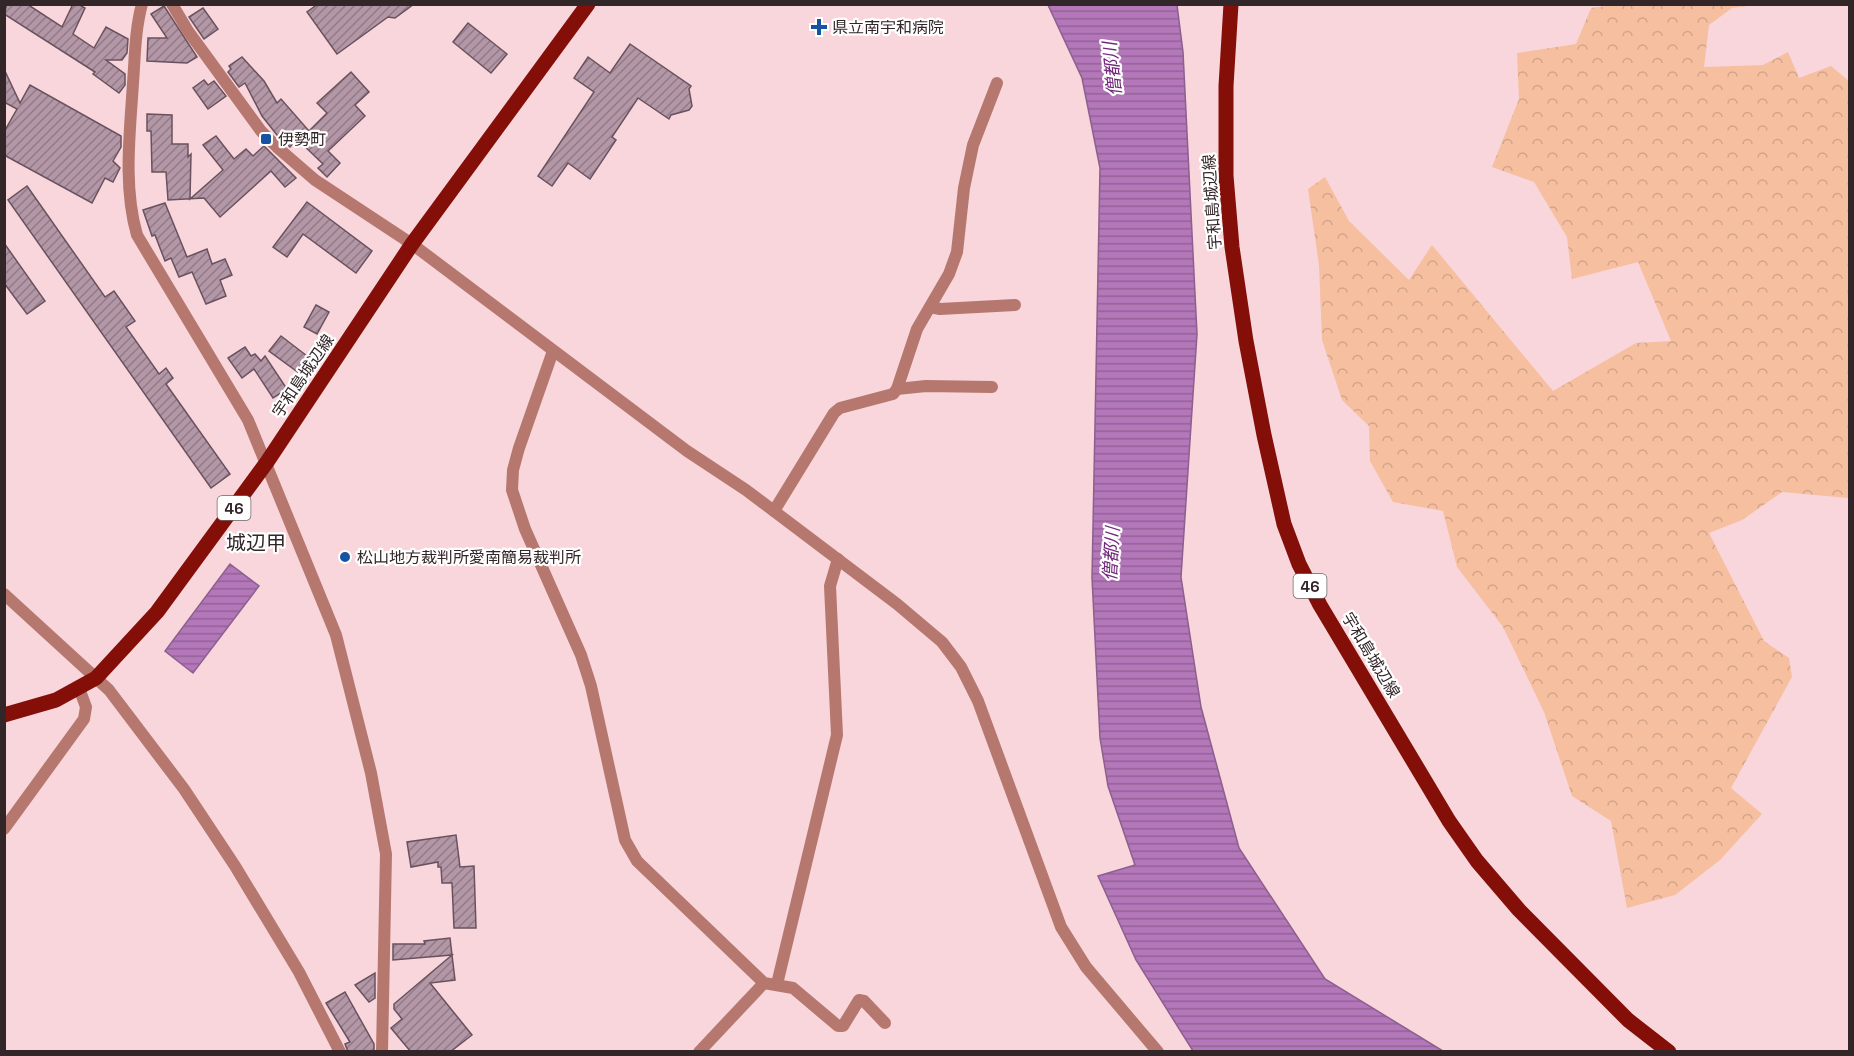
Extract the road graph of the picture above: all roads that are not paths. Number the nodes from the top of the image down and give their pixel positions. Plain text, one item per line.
1 (142, 4) edge
2 (172, 4) edge
3 (588, 4) edge
4 (1231, 4) edge
5 (997, 83) dead end
6 (412, 244) junction
7 (1016, 305) dead end
8 (930, 307) junction
9 (553, 351) junction
10 (992, 387) dead end
11 (897, 389) junction
12 (267, 462) junction
13 (774, 511) junction
14 (838, 559) junction
15 (4, 594) edge
16 (96, 678) junction
17 (80, 688) junction
18 (4, 715) edge
19 (4, 829) edge
20 (771, 984) junction
21 (885, 1023) dead end
22 (340, 1052) edge
23 (382, 1052) edge
24 (699, 1052) edge
25 (1158, 1052) edge
26 (1669, 1052) edge

1 - 12 street
2 - 6 street
3 - 6 main road, 宇和島城辺線 / 46
4 - 26 main road, 宇和島城辺線 / 46
5 - 8 street
6 - 9 street
6 - 12 main road, 宇和島城辺線 / 46
7 - 8 street
8 - 11 street
9 - 13 street
9 - 20 street
10 - 11 street
11 - 13 street
12 - 16 main road, 宇和島城辺線 / 46
12 - 23 street
13 - 14 street
14 - 20 street
14 - 25 street
15 - 16 street
16 - 17 main road, 宇和島城辺線 / 46
16 - 22 street
17 - 18 main road, 宇和島城辺線 / 46
17 - 19 street
20 - 21 street
20 - 24 street

